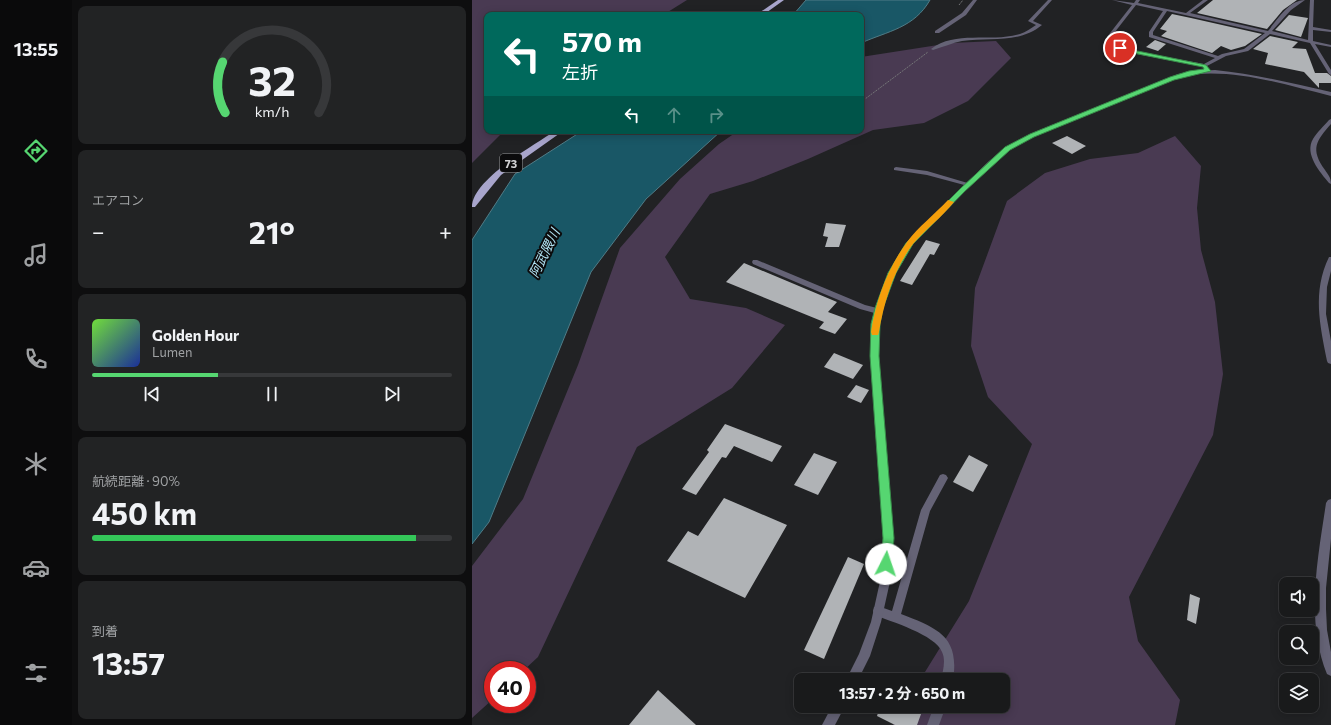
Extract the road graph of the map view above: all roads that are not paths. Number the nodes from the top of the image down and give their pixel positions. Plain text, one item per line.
1 (781, 0) edge
2 (975, 0) edge
3 (1050, 0) edge
4 (1114, 0) edge
5 (1206, 0) edge
6 (1303, 0) edge
7 (1312, 0) edge
8 (1136, 2) edge
9 (1166, 10) junction
10 (763, 12) edge
11 (1187, 14) junction
12 (1311, 28) junction
13 (1331, 31) edge
14 (937, 32) dead end
15 (1268, 32) junction
16 (1311, 41) junction
17 (1331, 46) edge
18 (933, 49) road end
19 (1218, 58) junction
20 (1206, 68) junction
21 (1331, 74) edge
22 (1331, 94) edge
23 (1331, 121) edge
24 (556, 134) edge
25 (896, 169) dead end
26 (1331, 182) edge
27 (968, 184) junction
28 (472, 205) edge
29 (1331, 259) edge
30 (755, 262) dead end
31 (878, 311) junction
32 (1331, 361) edge
33 (943, 478) dead end
34 (1331, 503) edge
35 (878, 611) junction
36 (895, 618) junction
37 (1331, 670) edge
38 (856, 673) edge
39 (948, 673) edge
40 (835, 713) edge
41 (937, 713) edge
42 (828, 725) edge
43 (933, 725) edge

1 - 10 main road
2 - 14 street
3 - 18 street
4 - 8 street
5 - 11 street
6 - 15 street
7 - 12 street
8 - 9 street
8 - 20 street
9 - 11 street
9 - 19 street
11 - 15 street
12 - 13 street
12 - 16 street
15 - 16 street
15 - 19 street
16 - 17 street
16 - 21 street
19 - 20 street
20 - 22 street
20 - 27 street
23 - 26 street
24 - 28 main road, 73
25 - 27 street
27 - 31 street
29 - 32 street
30 - 31 street
31 - 35 street
33 - 36 street
34 - 37 street
35 - 36 street
35 - 38 street
36 - 39 street
40 - 42 street
41 - 43 street

